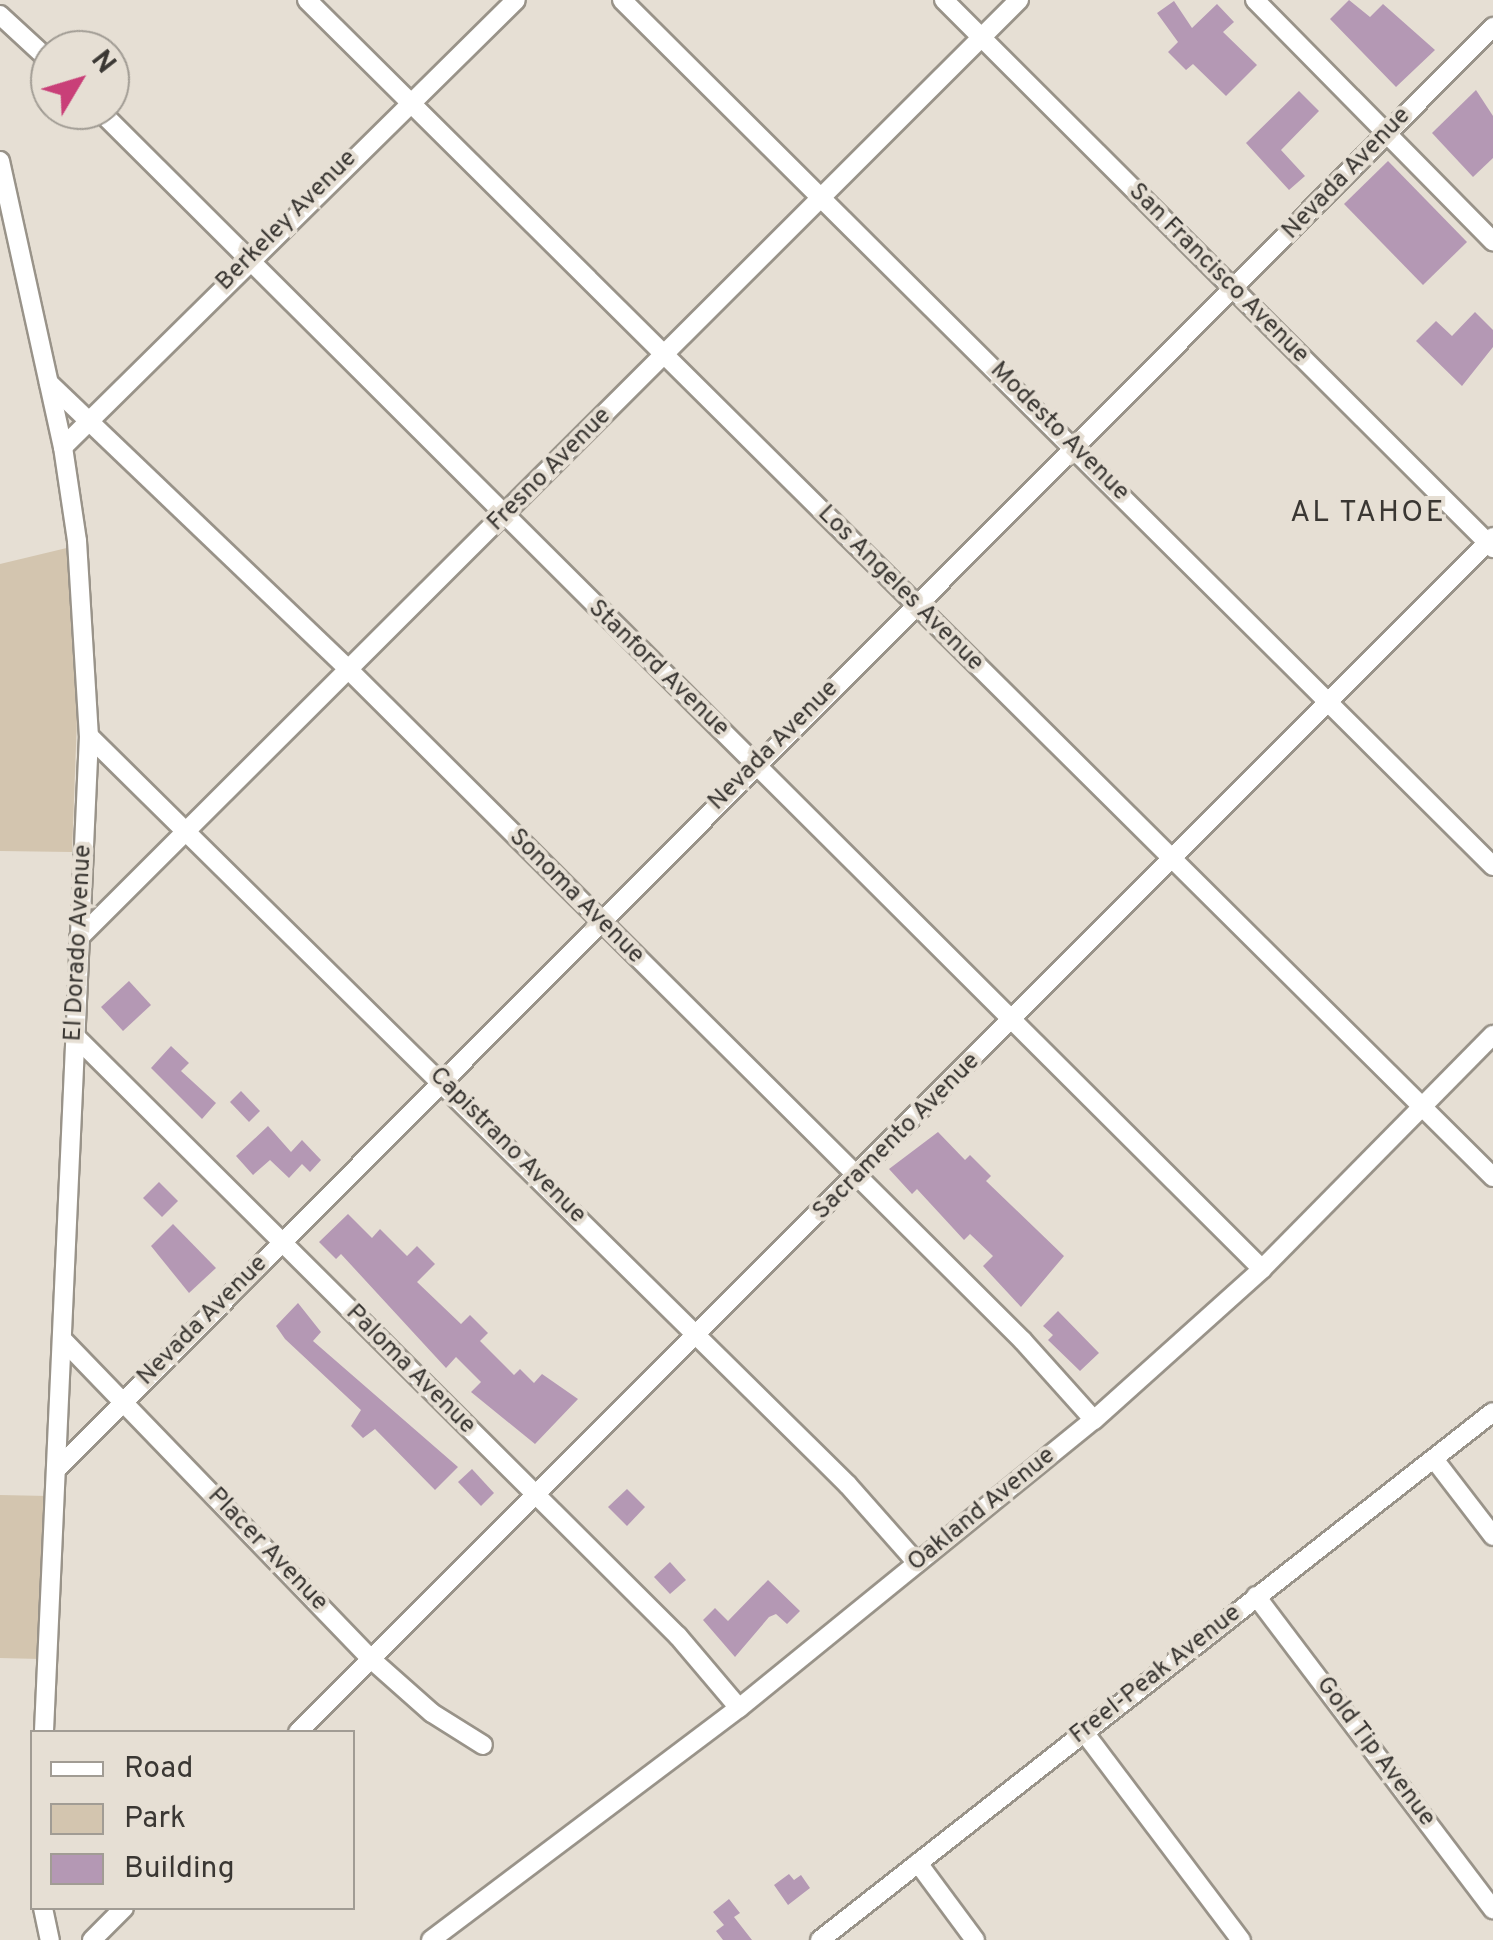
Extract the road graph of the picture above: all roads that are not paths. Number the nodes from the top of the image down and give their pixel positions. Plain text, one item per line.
1 (307, 0) edge
2 (516, 0) edge
3 (622, 0) edge
4 (944, 0) edge
5 (1019, 0) edge
6 (1255, 0) edge
7 (0, 15) edge
8 (1493, 27) edge
9 (982, 37) junction
10 (30, 43) edge
11 (408, 102) junction
12 (119, 130) edge
13 (1385, 134) junction
14 (0, 161) edge
15 (822, 199) junction
16 (1493, 240) edge
17 (248, 259) junction
18 (1235, 291) junction
19 (665, 356) junction
20 (48, 383) junction
21 (89, 421) junction
22 (63, 447) junction
23 (1076, 448) junction
24 (503, 517) junction
25 (1491, 542) edge
26 (916, 604) junction
27 (348, 670) junction
28 (1328, 702) junction
29 (89, 736) junction
30 (754, 764) junction
31 (185, 832) junction
32 (1171, 858) junction
33 (1493, 866) edge
34 (601, 922) junction
35 (79, 938) junction
36 (1012, 1021) junction
37 (1493, 1034) edge
38 (75, 1036) junction
39 (442, 1080) junction
40 (1424, 1104) junction
41 (857, 1176) junction
42 (1493, 1177) edge
43 (282, 1242) junction
44 (1262, 1269) junction
45 (698, 1338) junction
46 (63, 1340) junction
47 (124, 1400) junction
48 (1493, 1412) edge
49 (1094, 1420) junction
50 (1434, 1459) junction
51 (58, 1468) junction
52 (536, 1496) junction
53 (1493, 1536) edge
54 (916, 1563) junction
55 (1256, 1596) junction
56 (371, 1658) junction
57 (739, 1708) junction
58 (44, 1730) edge
59 (300, 1730) edge
60 (1084, 1732) junction
61 (482, 1745) dead end
62 (918, 1863) junction
63 (1493, 1909) edge
64 (43, 1910) edge
65 (122, 1910) edge
66 (50, 1940) edge
67 (92, 1940) edge
68 (431, 1940) edge
69 (820, 1940) edge
70 (975, 1940) edge
71 (1241, 1940) edge

1 - 11 street, Los Angeles Avenue
2 - 11 street, Berkeley Avenue
3 - 15 street, Modesto Avenue
4 - 9 street, San Francisco Avenue
5 - 9 street, Fresno Avenue
6 - 13 street
7 - 10 street
8 - 13 street, Nevada Avenue
9 - 15 street, Fresno Avenue
9 - 18 street, San Francisco Avenue
11 - 17 street, Berkeley Avenue
11 - 19 street, Los Angeles Avenue
12 - 17 street, Stanford Avenue
13 - 16 street
13 - 18 street, Nevada Avenue
14 - 20 street, El Dorado Avenue
15 - 19 street, Fresno Avenue
15 - 23 street, Modesto Avenue
17 - 21 street, Berkeley Avenue
17 - 24 street, Stanford Avenue
18 - 23 street, Nevada Avenue
18 - 25 street, San Francisco Avenue
19 - 24 street, Fresno Avenue
19 - 26 street, Los Angeles Avenue
20 - 21 street, Sonoma Avenue
20 - 22 street, El Dorado Avenue
21 - 22 street, Berkeley Avenue
21 - 27 street, Sonoma Avenue
22 - 29 street, El Dorado Avenue
23 - 26 street, Nevada Avenue
23 - 28 street, Modesto Avenue
24 - 27 street, Fresno Avenue
24 - 30 street, Stanford Avenue
25 - 28 street, Sacramento Avenue
26 - 30 street, Nevada Avenue
26 - 32 street, Los Angeles Avenue
27 - 31 street, Fresno Avenue
27 - 34 street, Sonoma Avenue
28 - 32 street, Sacramento Avenue
28 - 33 street, Modesto Avenue
29 - 31 street, Capistrano Avenue
29 - 35 street, El Dorado Avenue
30 - 34 street, Nevada Avenue
30 - 36 street, Stanford Avenue
31 - 35 street, Fresno Avenue
31 - 39 street, Capistrano Avenue
32 - 36 street, Sacramento Avenue
32 - 40 street, Los Angeles Avenue
34 - 39 street, Nevada Avenue
34 - 41 street, Sonoma Avenue
35 - 38 street, El Dorado Avenue
36 - 41 street, Sacramento Avenue
36 - 44 street, Stanford Avenue
37 - 40 street, Oakland Avenue
38 - 43 street, Paloma Avenue
38 - 46 street, El Dorado Avenue
39 - 43 street, Nevada Avenue
39 - 45 street, Capistrano Avenue
40 - 42 street, Los Angeles Avenue
40 - 44 street, Oakland Avenue
41 - 45 street, Sacramento Avenue
41 - 49 street, Sonoma Avenue
43 - 47 street, Nevada Avenue
43 - 52 street, Paloma Avenue
44 - 49 street, Oakland Avenue
45 - 52 street, Sacramento Avenue
45 - 54 street, Capistrano Avenue
46 - 47 street, Placer Avenue
46 - 51 street, El Dorado Avenue
47 - 51 street, Nevada Avenue
47 - 56 street, Placer Avenue
48 - 50 street, Freel-Peak Avenue
49 - 54 street, Oakland Avenue
50 - 53 street
50 - 55 street, Freel-Peak Avenue
51 - 58 street, El Dorado Avenue
52 - 56 street, Sacramento Avenue
52 - 57 street, Paloma Avenue
54 - 57 street, Oakland Avenue
55 - 60 street, Freel-Peak Avenue
55 - 63 street, Gold Tip Avenue
56 - 59 street, Sacramento Avenue
56 - 61 street, Placer Avenue
57 - 68 street, Oakland Avenue
60 - 62 street, Freel-Peak Avenue
60 - 71 street
62 - 69 street, Freel-Peak Avenue
62 - 70 street
64 - 66 street
65 - 67 street

